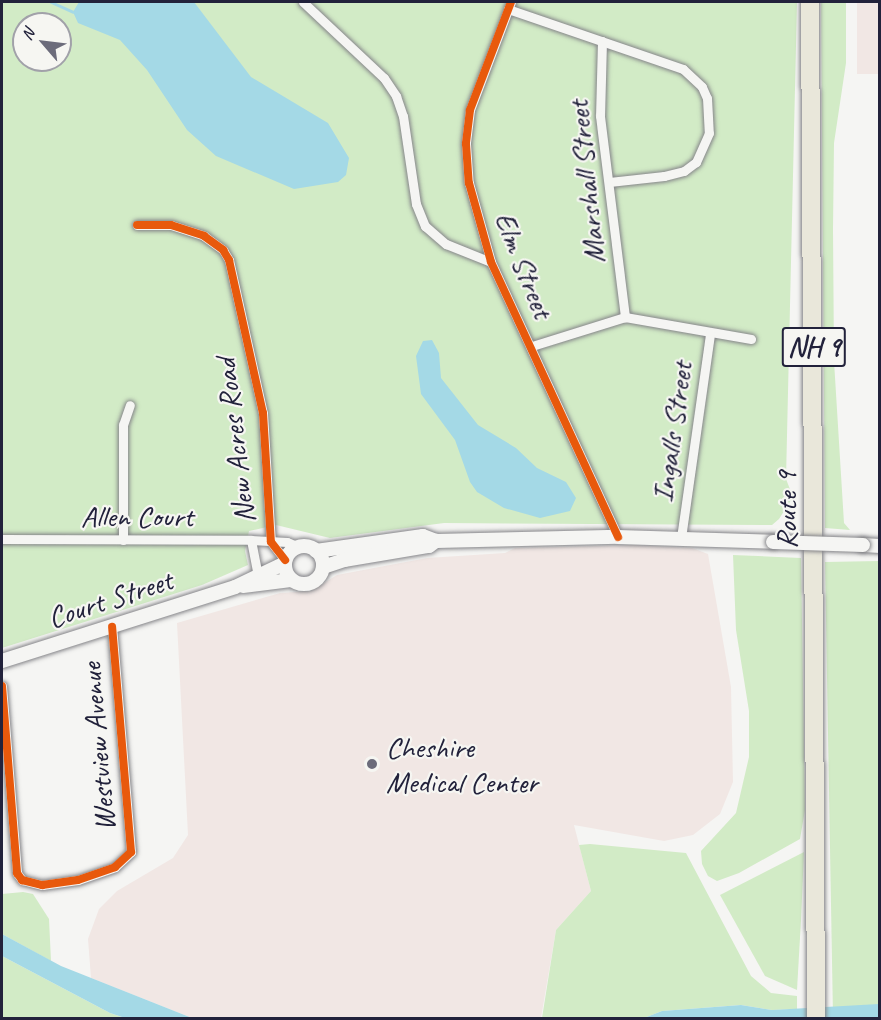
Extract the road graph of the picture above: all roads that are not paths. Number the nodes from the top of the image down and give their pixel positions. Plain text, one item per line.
1 (303, 2) edge
2 (810, 2) edge
3 (510, 5) edge
4 (602, 41) junction
5 (609, 182) junction
6 (137, 225) dead end
7 (491, 262) junction
8 (625, 317) junction
9 (710, 333) junction
10 (751, 339) dead end
11 (532, 346) junction
12 (130, 405) dead end
13 (618, 537) junction
14 (681, 538) junction
15 (2, 539) edge
16 (123, 540) junction
17 (251, 540) junction
18 (436, 541) junction
19 (271, 542) junction
20 (879, 546) edge
21 (299, 547) junction
22 (316, 551) junction
23 (285, 562) junction
24 (322, 567) junction
25 (258, 576) junction
26 (291, 580) junction
27 (235, 587) junction
28 (112, 627) junction
29 (2, 661) edge
30 (2, 686) edge
31 (816, 1018) edge

1 - 7 street
2 - 31 highway, Route 9 / NH 9
3 - 4 street
3 - 7 street, Elm Street
4 - 5 street, Marshall Street
4 - 5 street
5 - 8 street, Marshall Street
6 - 19 street, New Acres Road
7 - 11 street, Elm Street
8 - 9 street
8 - 11 street
9 - 10 street
9 - 14 street, Ingalls Street
11 - 13 street, Elm Street
12 - 16 street
13 - 14 main road, Court Street
13 - 18 main road, Court Street
14 - 20 main road, Court Street, bridge
15 - 16 street, Allen Court
16 - 17 street, Allen Court
17 - 19 street, Allen Court
17 - 25 street
18 - 22 main road, Court Street
18 - 24 main road, Court Street
19 - 21 street, Allen Court
19 - 23 street
21 - 22 main road, Court Street
21 - 23 main road, Court Street
22 - 24 main road
23 - 25 main road, Court Street
23 - 26 main road
24 - 26 main road, Court Street
25 - 27 main road, Court Street
26 - 27 main road, Court Street
27 - 28 main road, Court Street
28 - 29 main road, Court Street
28 - 30 street, Westview Avenue

